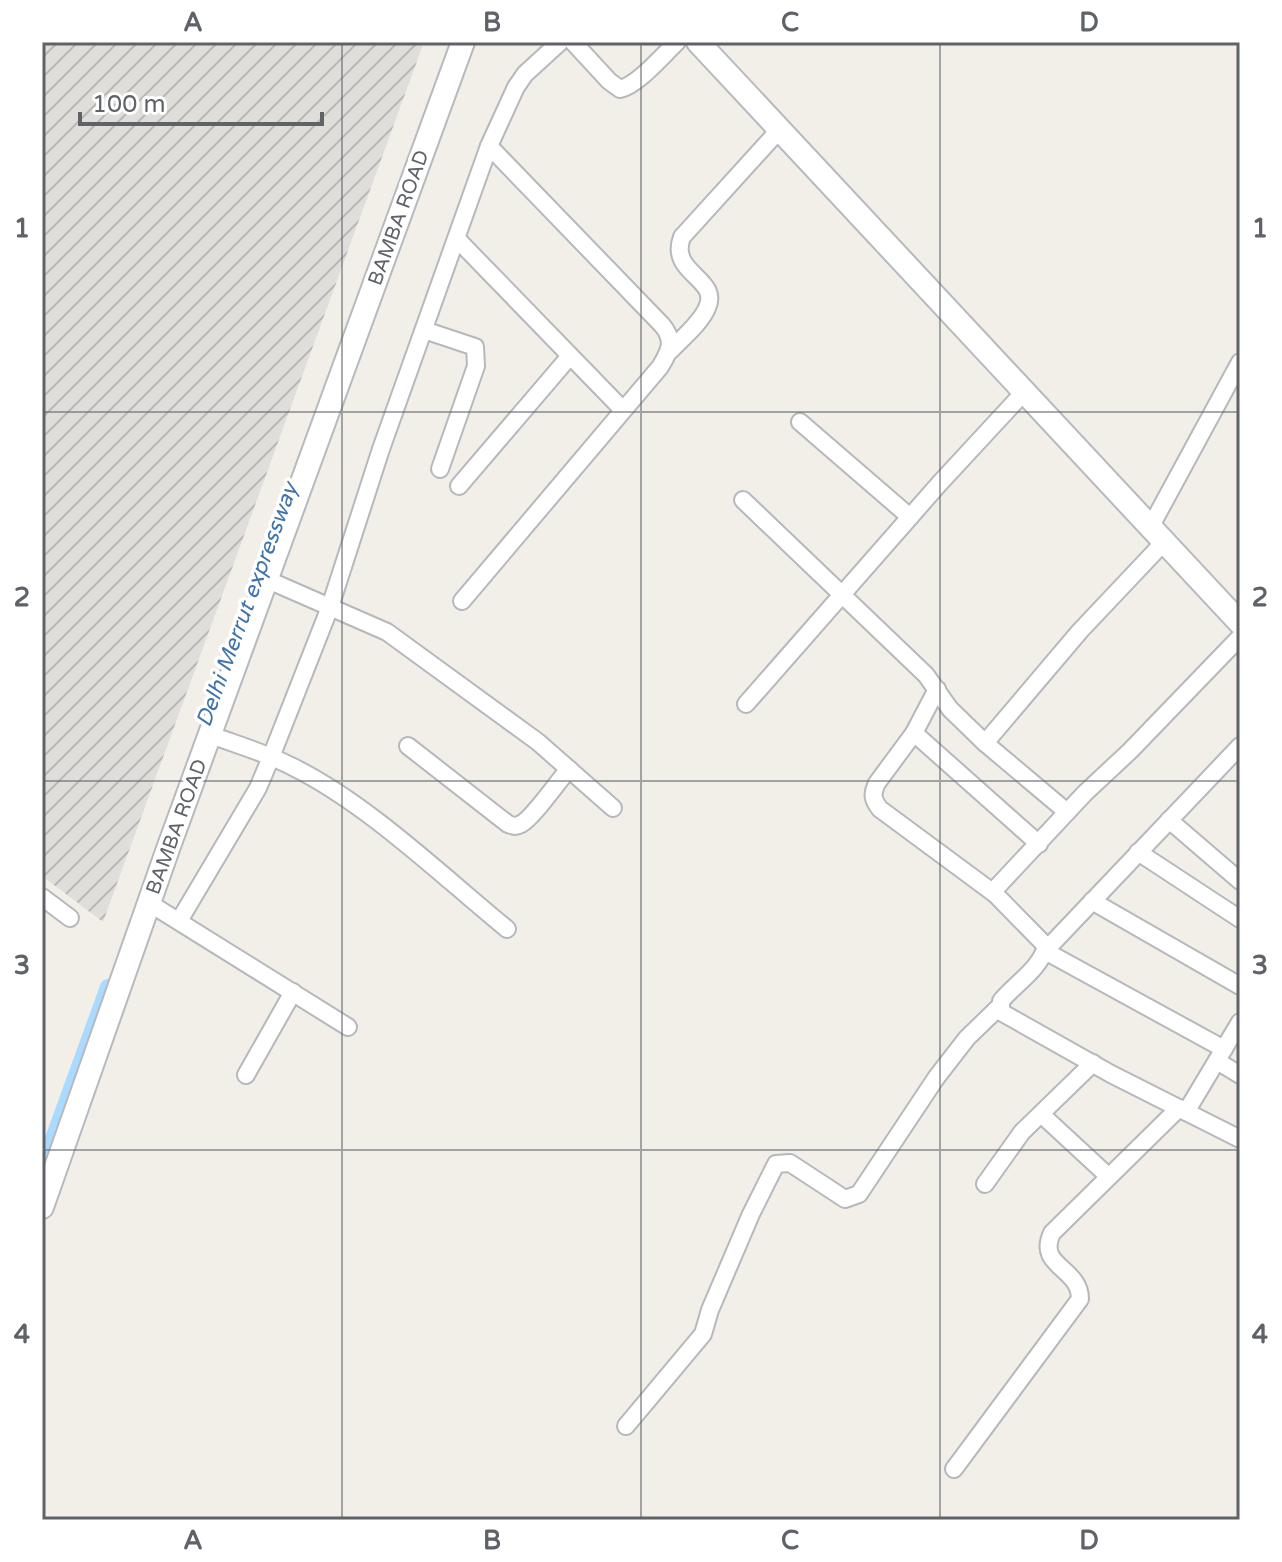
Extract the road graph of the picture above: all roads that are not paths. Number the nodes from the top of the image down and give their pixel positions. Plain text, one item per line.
1 (463, 42) edge
2 (560, 42) edge
3 (573, 42) edge
4 (677, 42) edge
5 (698, 42) edge
6 (780, 129) junction
7 (489, 146) junction
8 (457, 239) junction
9 (424, 330) junction
10 (670, 351) junction
11 (570, 356) junction
12 (1240, 362) edge
13 (1026, 390) junction
14 (623, 410) junction
15 (800, 422) dead end
16 (440, 469) dead end
17 (459, 486) dead end
18 (743, 500) dead end
19 (910, 517) junction
20 (1158, 533) junction
21 (268, 580) junction
22 (843, 594) junction
23 (462, 601) dead end
24 (330, 607) junction
25 (1240, 623) edge
26 (1240, 637) edge
27 (937, 689) junction
28 (746, 704) dead end
29 (914, 733) junction
30 (211, 735) junction
31 (985, 743) junction
32 (408, 746) dead end
33 (1240, 746) edge
34 (271, 757) junction
35 (569, 769) junction
36 (613, 808) dead end
37 (1067, 812) junction
38 (1169, 820) junction
39 (1039, 844) junction
40 (1138, 852) junction
41 (1240, 881) edge
42 (995, 894) junction
43 (42, 897) edge
44 (1092, 901) junction
45 (149, 903) junction
46 (70, 918) dead end
47 (1240, 919) edge
48 (179, 921) junction
49 (507, 929) dead end
50 (1045, 951) junction
51 (1240, 986) edge
52 (293, 992) junction
53 (999, 1007) junction
54 (1240, 1022) edge
55 (348, 1027) dead end
56 (1220, 1055) junction
57 (1093, 1063) junction
58 (246, 1075) dead end
59 (1240, 1075) edge
60 (1182, 1110) junction
61 (1041, 1114) junction
62 (1240, 1139) edge
63 (1108, 1176) junction
64 (985, 1184) dead end
65 (42, 1207) edge
66 (626, 1426) dead end
67 (954, 1469) dead end

1 - 21 street, BAMBA ROAD
2 - 7 street
3 - 4 street
5 - 6 street
6 - 10 street
6 - 13 street
7 - 8 street
7 - 10 street
8 - 9 street
8 - 11 street
9 - 16 street
9 - 24 street
10 - 14 street
11 - 14 street
11 - 17 street
12 - 20 street
13 - 19 street
13 - 20 street
14 - 23 street
15 - 19 street
18 - 22 street
19 - 22 street
20 - 25 street
20 - 31 street
21 - 24 street
21 - 30 street, BAMBA ROAD
22 - 27 street
22 - 28 street
24 - 34 street
24 - 35 street
26 - 37 street
27 - 29 street
27 - 31 street
29 - 39 street
29 - 42 street
30 - 34 street
30 - 45 street, BAMBA ROAD
31 - 37 street
32 - 35 street
33 - 38 street
34 - 48 street
34 - 49 street
35 - 36 street
37 - 39 street
38 - 40 street
38 - 41 street
39 - 42 street
40 - 44 street
40 - 47 street
42 - 50 street
43 - 46 street
44 - 50 street
44 - 51 street
45 - 48 street
45 - 65 street, BAMBA ROAD
48 - 52 street
50 - 53 street
50 - 56 street
52 - 55 street
52 - 58 street
53 - 57 street
53 - 66 street
54 - 56 street
56 - 59 street
56 - 60 street
57 - 60 street
57 - 61 street
60 - 62 street
60 - 63 street
61 - 63 street
61 - 64 street
63 - 67 street

